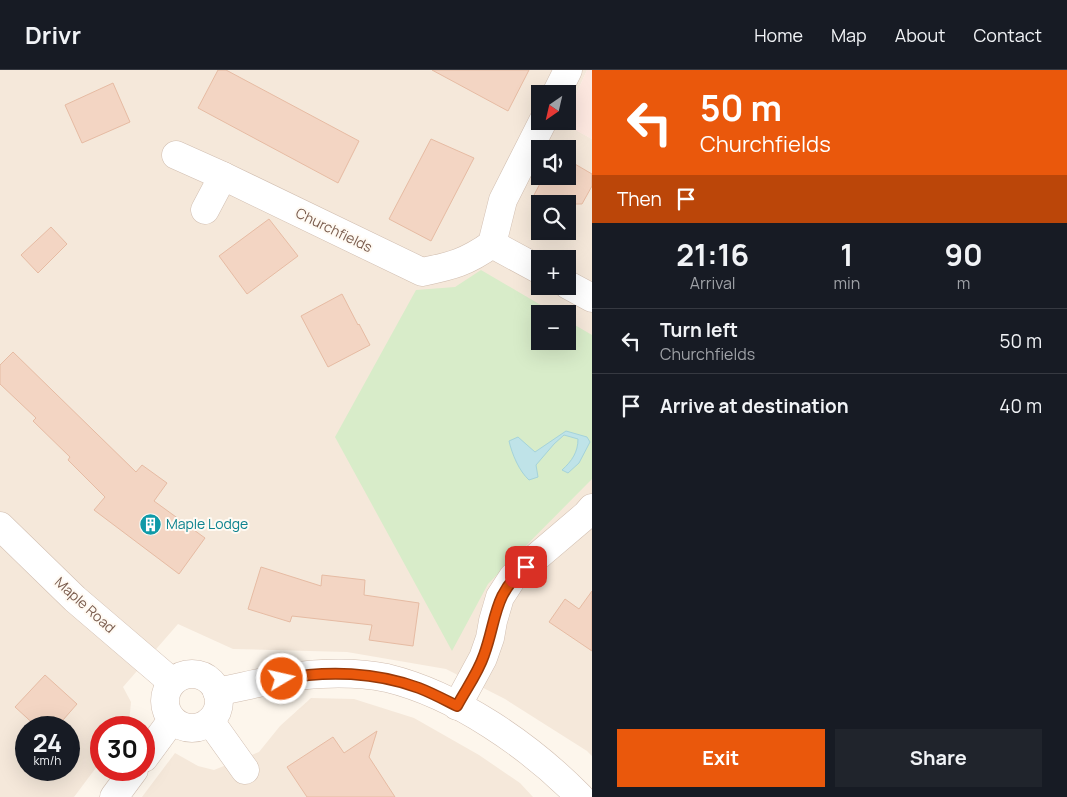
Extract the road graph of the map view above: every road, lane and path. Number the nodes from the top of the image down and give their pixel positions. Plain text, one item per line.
1 (568, 70) edge
2 (560, 85) edge
3 (538, 130) edge
4 (176, 155) dead end
5 (223, 176) junction
6 (205, 210) dead end
7 (492, 244) junction
8 (531, 265) edge
9 (576, 289) edge
10 (592, 298) edge
11 (592, 508) edge
12 (0, 526) edge
13 (172, 682) junction
14 (217, 692) junction
15 (457, 706) junction
16 (172, 720) junction
17 (210, 721) junction
18 (155, 743) edge
19 (245, 770) dead end
20 (126, 781) edge
21 (114, 797) edge
22 (580, 797) edge

1 - 2 street
3 - 7 street
4 - 5 street, Churchfields
5 - 6 street
5 - 7 street, Churchfields
7 - 8 street
9 - 10 street
11 - 15 street
12 - 13 street, Maple Road
13 - 14 street
13 - 16 street
14 - 15 street
14 - 17 street
15 - 22 street
16 - 17 street
16 - 18 street
17 - 19 street
20 - 21 street

